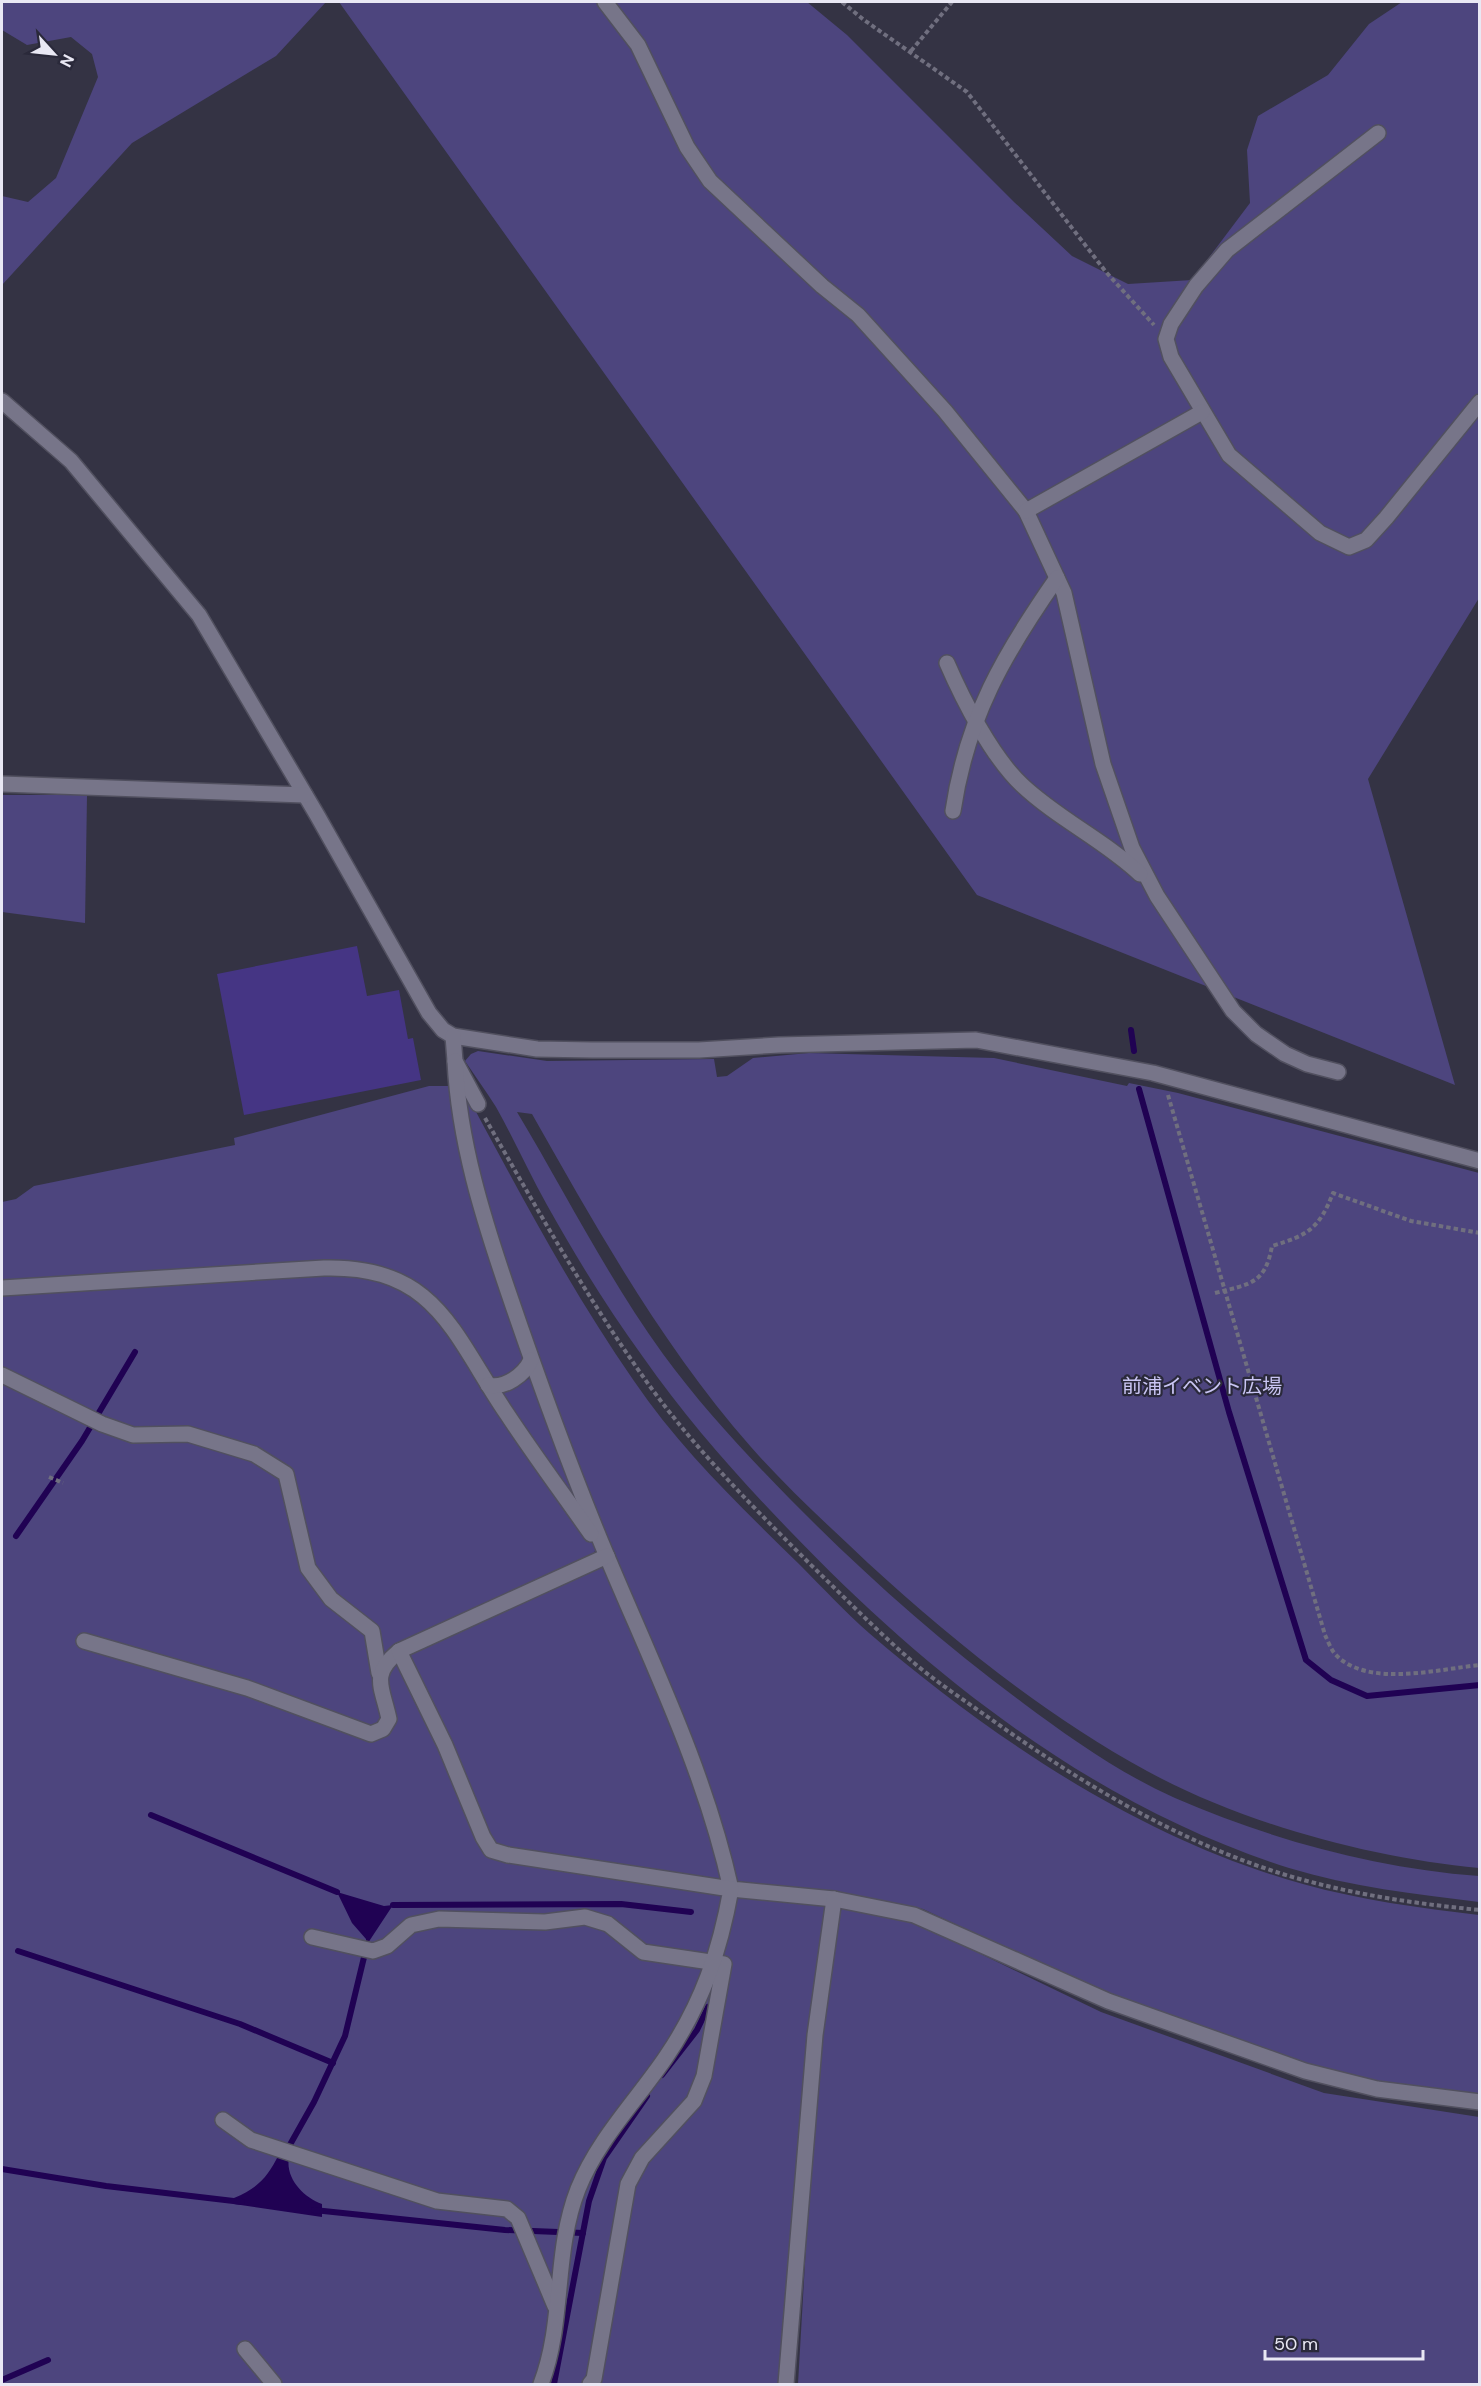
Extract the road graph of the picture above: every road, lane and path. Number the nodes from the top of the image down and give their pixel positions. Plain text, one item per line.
1 (605, 2) edge
2 (842, 2) edge
3 (952, 2) edge
4 (911, 51) junction
5 (1378, 133) dead end
6 (1166, 339) junction
7 (2, 401) edge
8 (1479, 402) edge
9 (1202, 412) junction
10 (1026, 511) junction
11 (1057, 578) junction
12 (947, 663) dead end
13 (975, 719) junction
14 (2, 784) edge
15 (305, 795) junction
16 (953, 811) dead end
17 (1149, 882) junction
18 (453, 1036) junction
19 (455, 1061) junction
20 (1338, 1072) dead end
21 (1162, 1076) junction
22 (478, 1104) joint
23 (1479, 1161) edge
24 (1479, 1233) edge
25 (2, 1288) edge
26 (1225, 1291) junction
27 (1215, 1293) dead end
28 (531, 1360) junction
29 (2, 1375) edge
30 (488, 1385) junction
31 (49, 1477) dead end
32 (63, 1483) dead end
33 (607, 1556) junction
34 (84, 1641) dead end
35 (399, 1651) junction
36 (1479, 1665) edge
37 (379, 1673) junction
38 (731, 1889) junction
39 (834, 1899) junction
40 (1479, 1910) edge
41 (312, 1937) dead end
42 (715, 1961) junction
43 (1479, 2102) edge
44 (222, 2120) dead end
45 (556, 2309) junction
46 (245, 2349) dead end
47 (274, 2385) edge
48 (541, 2385) edge
49 (590, 2385) edge
50 (786, 2385) edge

1 - 10 street
2 - 4 path
3 - 4 path
4 - 6 path
5 - 6 street
6 - 9 street
7 - 15 street
8 - 9 street
9 - 10 street
10 - 11 street
11 - 13 street
11 - 17 street
12 - 13 street
13 - 16 street
13 - 17 street
14 - 15 street
15 - 18 street
17 - 20 street
18 - 19 street
18 - 21 street
19 - 22 street
19 - 28 street
21 - 23 street
21 - 26 path
22 - 40 path
24 - 26 path
25 - 30 street
26 - 27 path
26 - 36 path
28 - 30 street
28 - 33 street
29 - 37 street
30 - 33 street
31 - 32 path
33 - 35 street
33 - 38 street
34 - 37 street
35 - 37 street
35 - 38 street
38 - 39 street
38 - 42 street
39 - 43 street
39 - 50 street
41 - 42 street
42 - 45 street
42 - 49 street
44 - 45 street
45 - 48 street
46 - 47 street

